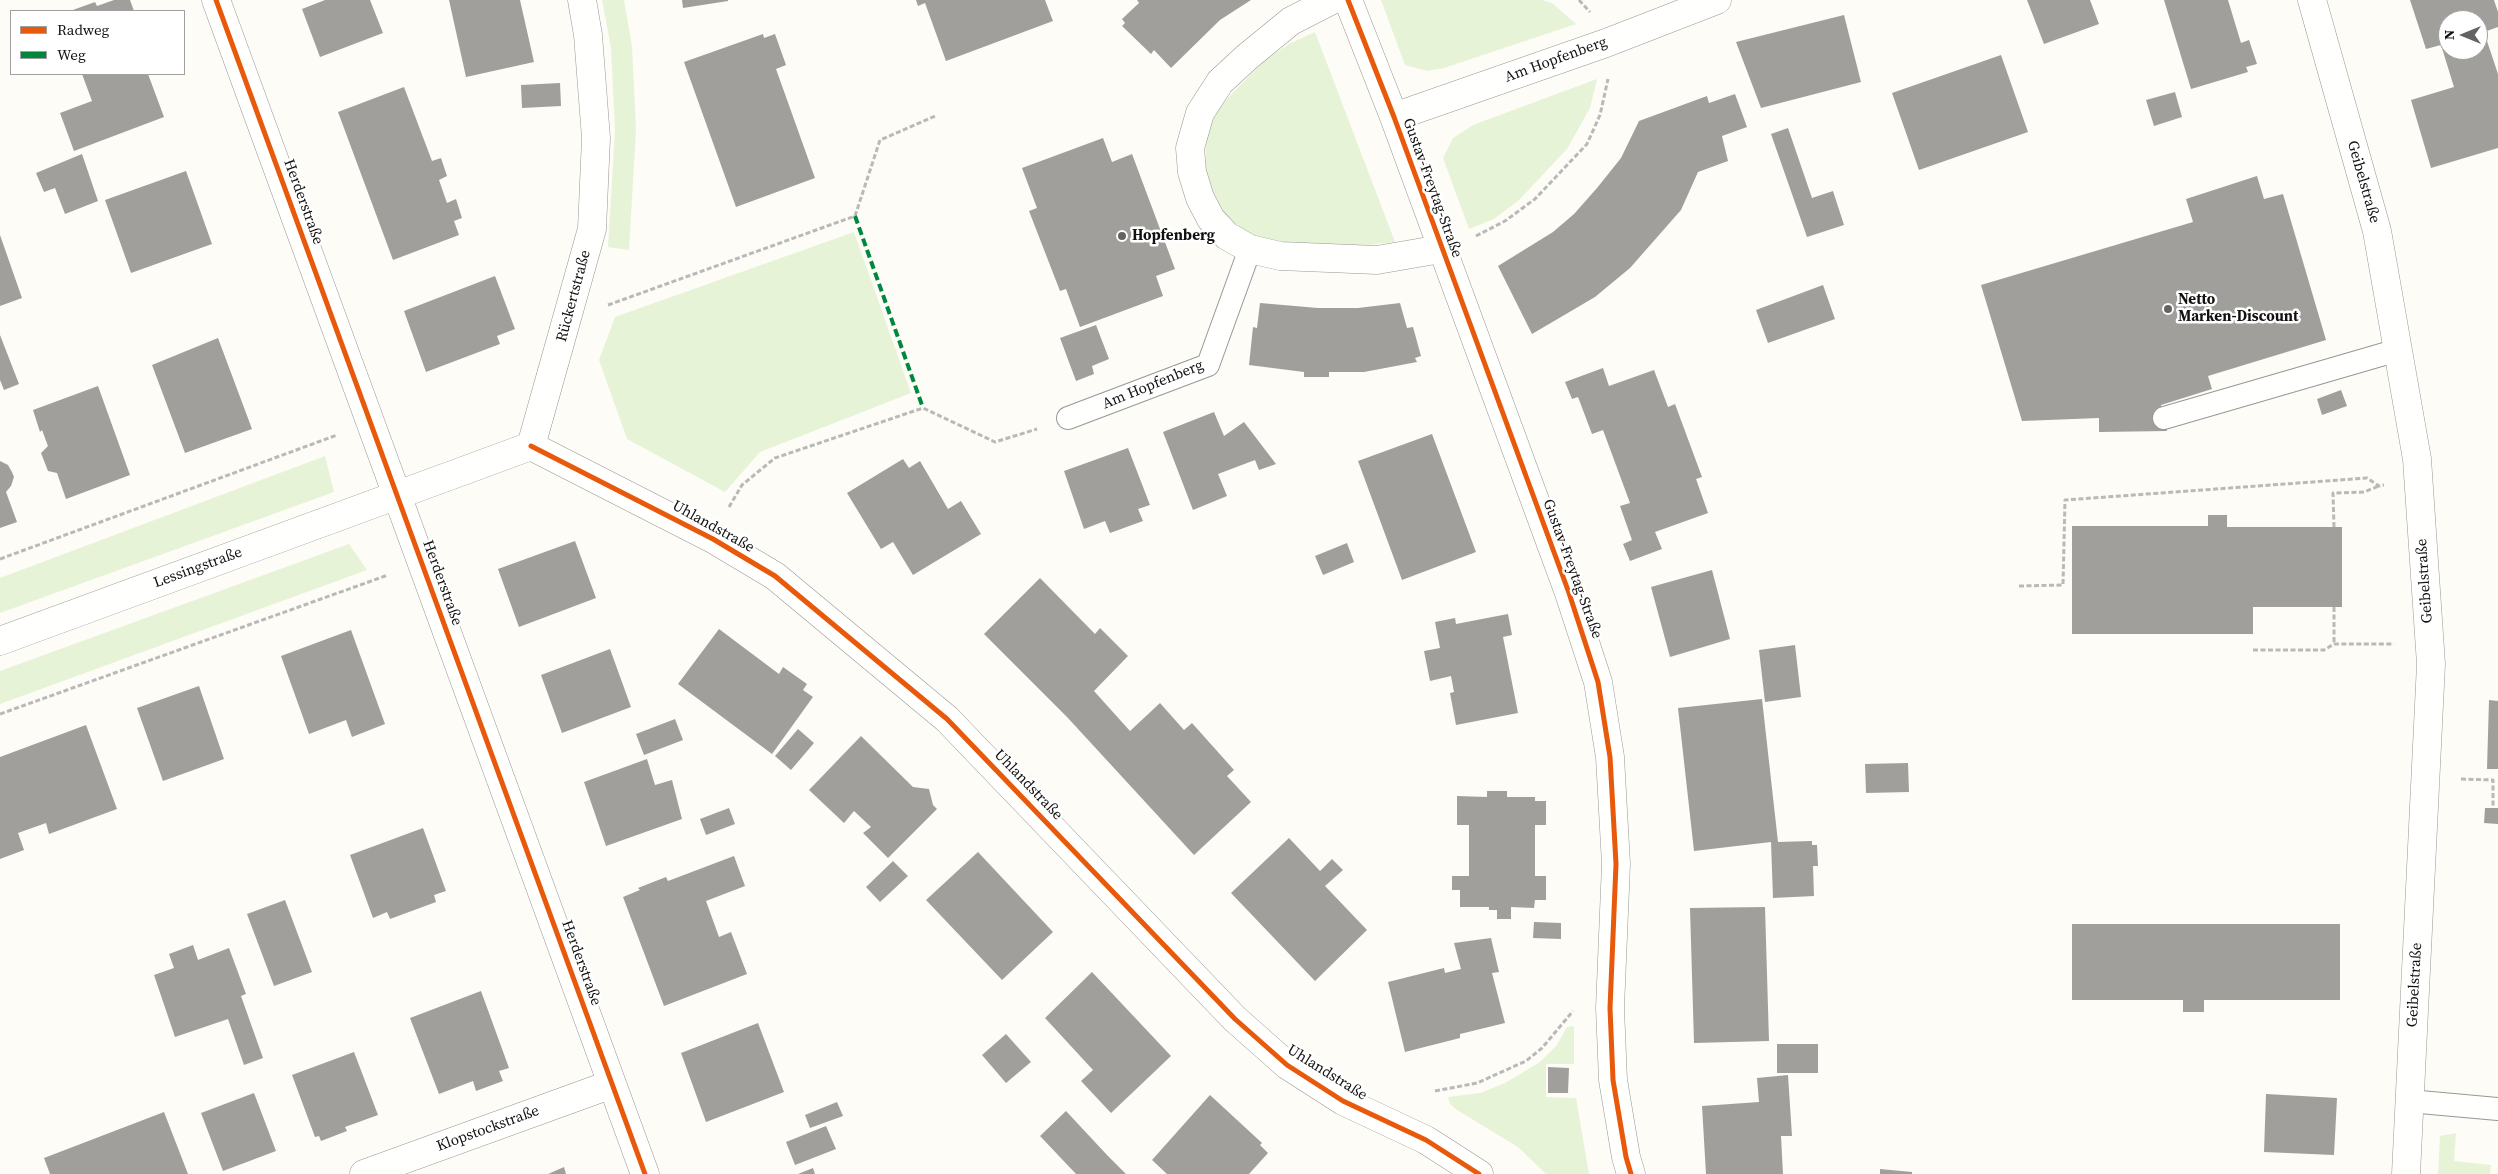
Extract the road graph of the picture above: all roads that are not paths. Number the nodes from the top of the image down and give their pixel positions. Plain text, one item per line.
1 (216, 0) edge
2 (582, 0) edge
3 (1332, 0) edge
4 (1348, 0) edge
5 (1717, 0) edge
6 (2312, 0) edge
7 (1394, 118) junction
8 (1250, 249) junction
9 (1441, 249) junction
10 (2398, 350) junction
11 (1068, 418) road end
12 (2164, 418) dead end
13 (531, 446) junction
14 (397, 496) junction
15 (0, 642) edge
16 (612, 1084) junction
17 (2409, 1101) junction
18 (2498, 1109) edge
19 (364, 1174) edge
20 (644, 1174) edge
21 (1479, 1174) edge
22 (1631, 1174) edge
23 (2406, 1174) edge

1 - 14 street, Herderstraße
2 - 13 street, Rückertstraße
3 - 8 street
4 - 7 street, Gustav-Freytag-Straße
5 - 7 street, Am Hopfenberg
6 - 10 street, Geibelstraße
7 - 9 street, Gustav-Freytag-Straße
8 - 9 street
8 - 11 lane, Am Hopfenberg
9 - 22 street, Gustav-Freytag-Straße
10 - 12 lane
10 - 17 street, Geibelstraße
13 - 14 street
13 - 21 street, Uhlandstraße
14 - 15 street, Lessingstraße
14 - 16 street, Herderstraße
16 - 19 street, Klopstockstraße
16 - 20 street, Herderstraße
17 - 18 lane
17 - 23 street, Geibelstraße

